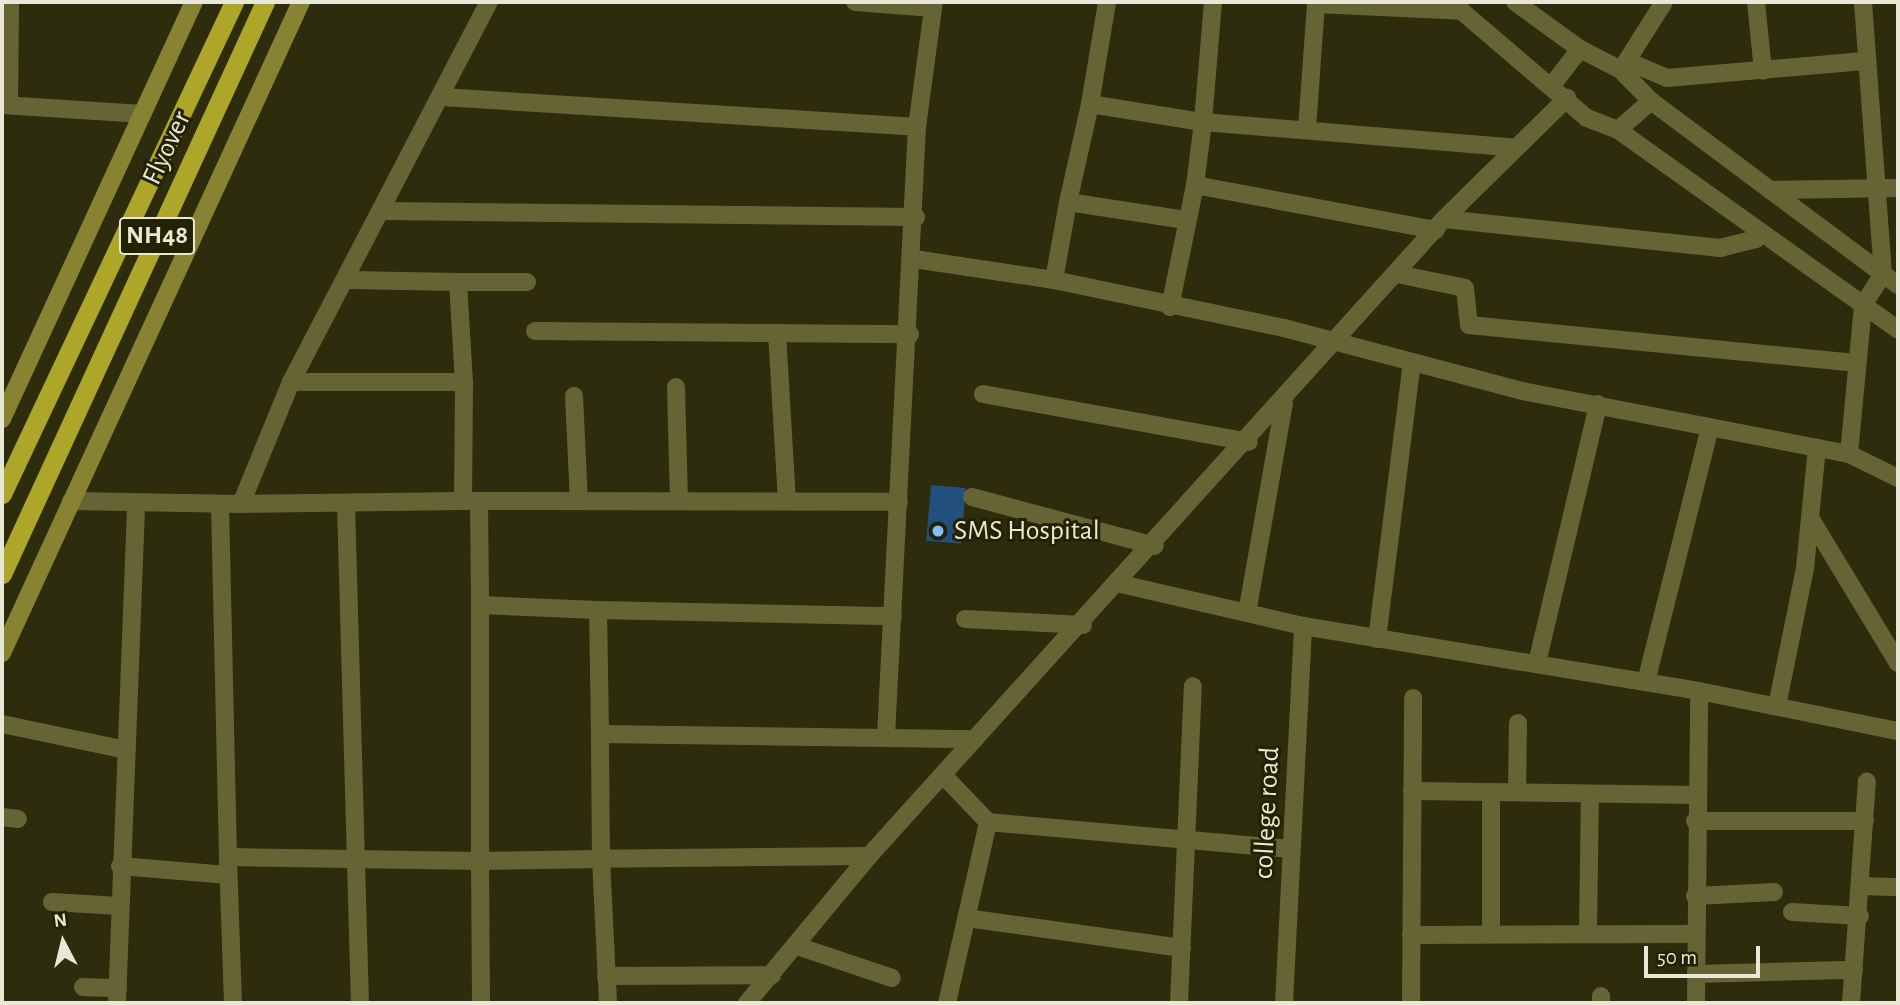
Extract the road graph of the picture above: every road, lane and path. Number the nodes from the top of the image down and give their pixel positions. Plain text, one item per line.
1 (10, 2) edge
2 (194, 2) edge
3 (233, 2) edge
4 (265, 2) edge
5 (301, 2) edge
6 (489, 2) edge
7 (855, 2) edge
8 (1107, 2) edge
9 (1213, 2) edge
10 (1664, 2) edge
11 (1756, 2) edge
12 (1863, 2) edge
13 (1316, 3) edge
14 (1522, 4) edge
15 (934, 5) edge
16 (1456, 6) edge
17 (1580, 49) junction
18 (1867, 61) junction
19 (1624, 65) junction
20 (1763, 71) junction
21 (1553, 84) junction
22 (442, 97) junction
23 (1567, 98) junction
24 (1651, 101) junction
25 (1090, 104) junction
26 (5, 105) edge
27 (143, 114) junction
28 (1203, 122) junction
29 (917, 127) junction
30 (1307, 129) junction
31 (1619, 130) junction
32 (1516, 148) junction
33 (1195, 185) junction
34 (1877, 188) junction
35 (1898, 188) edge
36 (1770, 190) junction
37 (1068, 202) junction
38 (385, 211) junction
39 (916, 217) junction
40 (1186, 220) junction
41 (1440, 225) junction
42 (1757, 230) junction
43 (914, 259) junction
44 (1397, 274) junction
45 (1883, 274) junction
46 (348, 279) junction
47 (1054, 280) junction
48 (458, 282) junction
49 (527, 282) dead end
50 (1898, 285) edge
51 (1863, 305) junction
52 (1170, 307) junction
53 (1898, 330) edge
54 (535, 331) dead end
55 (776, 333) junction
56 (910, 334) junction
57 (1333, 344) junction
58 (1412, 363) junction
59 (1856, 363) junction
60 (291, 382) junction
61 (464, 382) junction
62 (676, 387) dead end
63 (983, 394) dead end
64 (574, 396) dead end
65 (1284, 403) junction
66 (1598, 404) junction
67 (2, 419) edge
68 (1710, 427) junction
69 (1249, 442) junction
70 (1817, 448) junction
71 (1849, 454) junction
72 (1898, 478) edge
73 (2, 494) edge
74 (972, 497) dead end
75 (788, 499) junction
76 (679, 500) junction
77 (71, 501) junction
78 (471, 501) junction
79 (579, 501) junction
80 (899, 502) junction
81 (346, 503) junction
82 (241, 504) junction
83 (220, 505) junction
84 (136, 506) junction
85 (1812, 521) junction
86 (1155, 546) junction
87 (2, 574) edge
88 (1121, 584) junction
89 (480, 606) junction
90 (598, 610) junction
91 (1247, 613) junction
92 (893, 616) junction
93 (965, 619) dead end
94 (1083, 625) junction
95 (1303, 626) junction
96 (1377, 639) junction
97 (2, 653) edge
98 (1537, 663) junction
99 (1898, 663) edge
100 (1646, 681) junction
101 (1193, 686) dead end
102 (1699, 691) junction
103 (1413, 698) dead end
104 (1777, 706) junction
105 (1518, 723) dead end
106 (2, 724) edge
107 (1898, 731) edge
108 (600, 734) junction
109 (886, 736) junction
110 (975, 739) junction
111 (126, 750) junction
112 (943, 775) junction
113 (1867, 782) dead end
114 (1412, 791) junction
115 (1491, 792) junction
116 (1517, 792) junction
117 (1590, 793) junction
118 (1695, 795) junction
119 (988, 821) junction
120 (1695, 821) junction
121 (1865, 821) junction
122 (1185, 844) junction
123 (1292, 849) junction
124 (869, 856) junction
125 (601, 859) junction
126 (356, 861) junction
127 (480, 861) junction
128 (120, 866) junction
129 (228, 866) junction
130 (1862, 886) junction
131 (1898, 887) edge
132 (1774, 892) dead end
133 (1695, 897) junction
134 (52, 902) dead end
135 (119, 906) junction
136 (1792, 912) dead end
137 (1860, 916) junction
138 (966, 918) junction
139 (1588, 932) junction
140 (1490, 934) junction
141 (1695, 934) junction
142 (1411, 935) junction
143 (797, 946) junction
144 (1182, 948) junction
145 (1854, 970) junction
146 (1696, 974) junction
147 (772, 975) junction
148 (606, 976) junction
149 (892, 978) dead end
150 (83, 987) dead end
151 (118, 996) edge
152 (233, 1003) edge
153 (360, 1003) edge
154 (481, 1003) edge
155 (607, 1003) edge
156 (747, 1003) edge
157 (947, 1003) edge
158 (1179, 1003) edge
159 (1284, 1003) edge
160 (1411, 1003) edge
161 (1696, 1003) edge
162 (1851, 1003) edge

1 - 26 street
2 - 27 main road
3 - 73 highway, Flyover / NH48
4 - 87 highway, Flyover / NH48
5 - 77 main road
6 - 22 street
7 - 15 street
8 - 25 street
9 - 28 street
10 - 19 street
11 - 20 street
12 - 18 street
13 - 16 street
13 - 30 street
14 - 17 street
15 - 29 street
16 - 21 street
17 - 19 street
17 - 21 street
18 - 20 street
18 - 34 street
19 - 20 street
19 - 24 street
21 - 23 street
22 - 29 street
22 - 38 street
23 - 31 street
23 - 32 street
24 - 31 street
24 - 36 street
25 - 28 street
25 - 37 street
26 - 27 street
27 - 67 main road
28 - 30 street
28 - 33 street
29 - 39 street
30 - 32 street
31 - 42 street
32 - 41 street
33 - 40 street
33 - 41 street
34 - 35 street
34 - 36 street
34 - 45 street
36 - 45 street
37 - 40 street
37 - 47 street
38 - 39 street
38 - 46 street
39 - 43 street
40 - 52 street
41 - 42 street
41 - 44 street
42 - 51 street
43 - 47 street
43 - 56 street
44 - 57 street
44 - 59 street
45 - 50 street
45 - 51 street
46 - 48 street
46 - 60 street
47 - 52 street
48 - 49 street
48 - 61 street
51 - 53 street
51 - 59 street
52 - 57 street
54 - 55 street
55 - 56 street
55 - 75 street
56 - 80 street
57 - 58 street
57 - 65 street
58 - 66 street
58 - 96 street
59 - 71 street
60 - 61 street
60 - 82 street
61 - 78 street
62 - 76 street
63 - 69 street
64 - 79 street
65 - 69 street
65 - 91 street
66 - 68 street
66 - 98 street
68 - 70 street
68 - 100 street
69 - 86 street
70 - 71 street
70 - 85 street
71 - 72 street
74 - 86 street
75 - 76 street
75 - 80 street
76 - 79 street
77 - 84 street
77 - 97 main road
78 - 79 street
78 - 81 street
78 - 89 street
80 - 92 street
81 - 82 street
81 - 126 street
82 - 83 street
83 - 84 street
83 - 129 street
84 - 111 street
85 - 99 street
85 - 104 street
86 - 88 street
88 - 91 street
88 - 94 street
89 - 90 street
89 - 127 street
90 - 92 street
90 - 108 street
91 - 95 street
92 - 109 street
93 - 94 street
94 - 110 street
95 - 96 street
95 - 123 street, college road
96 - 98 street
98 - 100 street
100 - 102 street
101 - 122 street
102 - 104 street
102 - 118 street
103 - 114 street
104 - 107 street
105 - 116 street
106 - 111 street
108 - 109 street
108 - 125 street
109 - 110 street
110 - 112 street
111 - 128 street
112 - 119 street
112 - 124 street
113 - 121 street
114 - 115 street
114 - 142 street
115 - 116 street
115 - 140 street
116 - 117 street
117 - 118 street
117 - 139 street
118 - 120 street
119 - 122 street
119 - 138 street
120 - 121 street
120 - 133 street
121 - 130 street
122 - 123 street
122 - 144 street
123 - 159 street, college road
124 - 125 street
124 - 143 street
125 - 127 street
125 - 148 street
126 - 127 street
126 - 129 street
126 - 153 street
127 - 154 street
128 - 129 street
128 - 135 street
129 - 152 street
130 - 131 street
130 - 137 street
132 - 133 street
133 - 141 street
134 - 135 street
135 - 151 street
136 - 137 street
137 - 145 street
138 - 144 street
138 - 157 street
139 - 140 street
139 - 141 street
140 - 142 street
141 - 146 street
142 - 160 street
143 - 147 street
143 - 149 street
144 - 158 street
145 - 146 street
145 - 162 street
146 - 161 street
147 - 148 street
147 - 156 street
148 - 155 street
150 - 151 street

